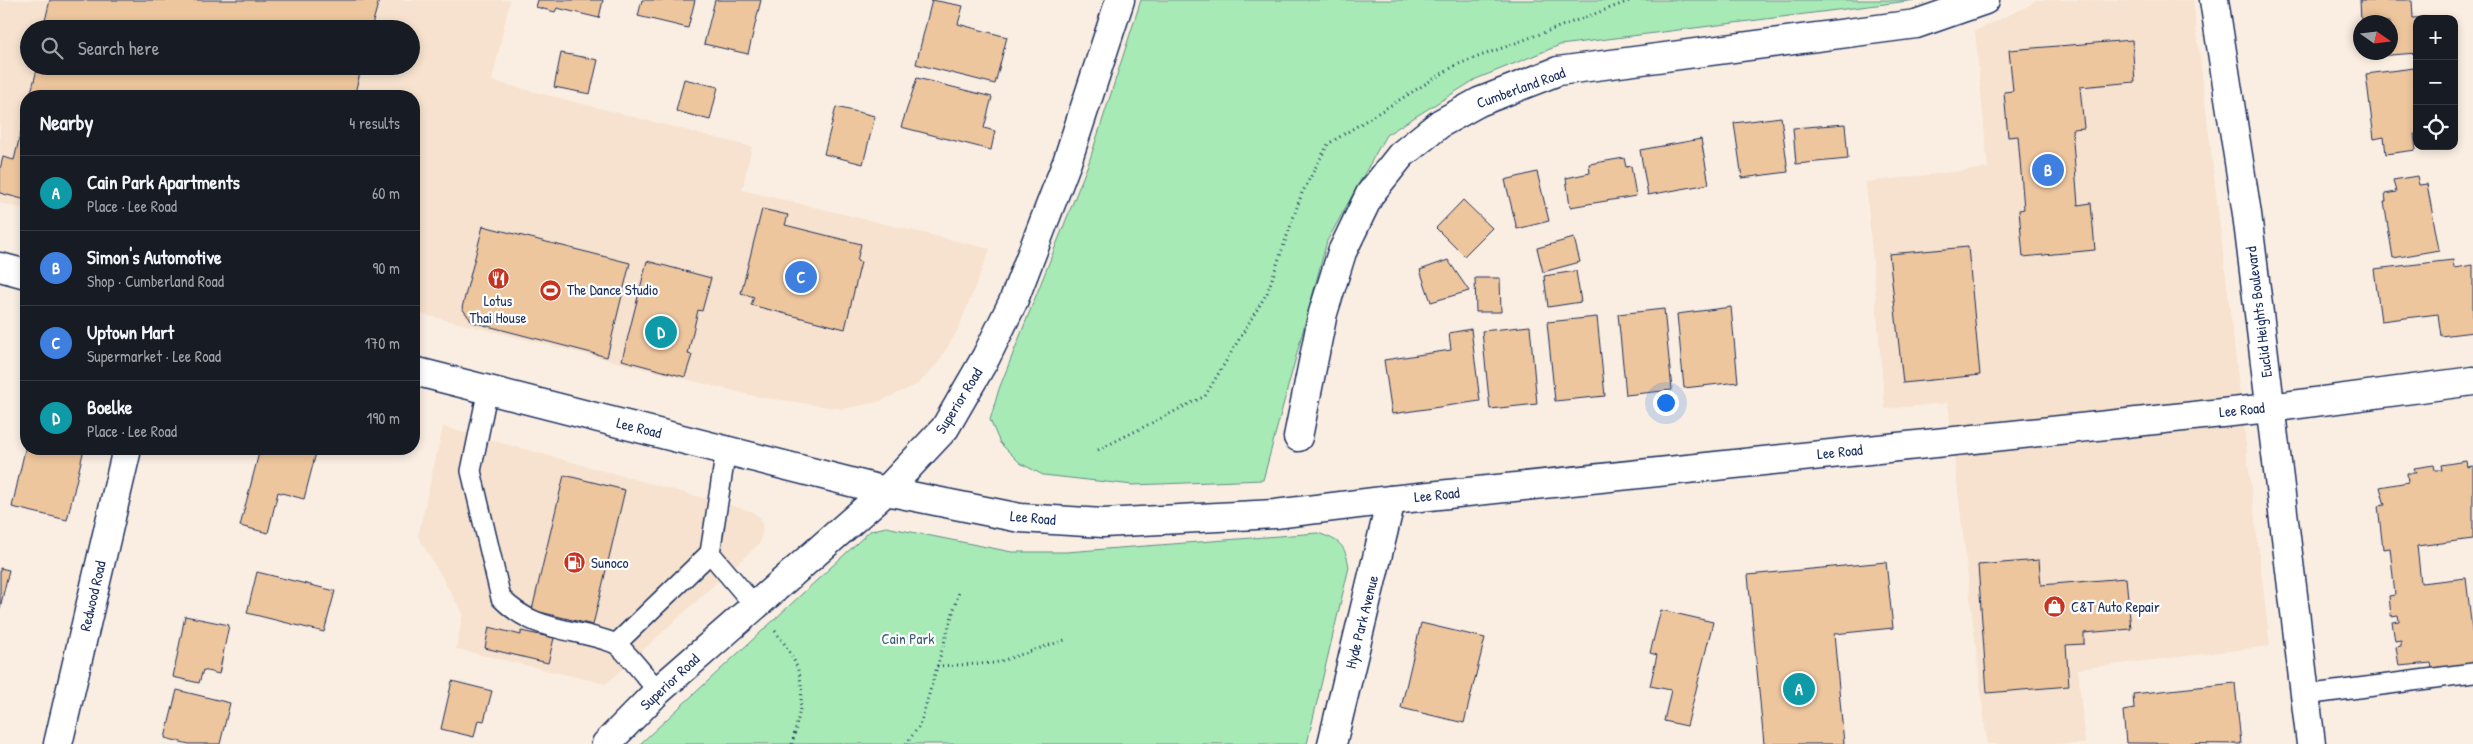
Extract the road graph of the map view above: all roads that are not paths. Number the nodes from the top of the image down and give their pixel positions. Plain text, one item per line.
1 (1120, 0) edge
2 (1986, 0) edge
3 (2214, 0) edge
4 (0, 267) edge
5 (20, 272) edge
6 (420, 373) edge
7 (2473, 381) edge
8 (488, 390) junction
9 (2270, 408) junction
10 (1298, 437) dead end
11 (726, 450) junction
12 (126, 455) edge
13 (886, 491) junction
14 (1391, 500) junction
15 (710, 553) junction
16 (755, 606) junction
17 (616, 644) junction
18 (2473, 673) edge
19 (658, 691) junction
20 (2306, 695) junction
21 (58, 744) edge
22 (606, 744) edge
23 (1332, 744) edge
24 (2311, 744) edge

1 - 13 street, Superior Road
2 - 10 street, Cumberland Road
3 - 9 street, Euclid Heights Boulevard
4 - 5 street
6 - 8 street, Lee Road
7 - 9 street, Lee Road
8 - 11 street, Lee Road
8 - 17 lane
9 - 14 street, Lee Road
9 - 20 street, Euclid Heights Boulevard
11 - 13 street, Lee Road
11 - 15 lane
12 - 21 street, Redwood Road
13 - 14 street, Lee Road
13 - 16 street, Superior Road
14 - 23 street, Hyde Park Avenue
15 - 16 lane
15 - 17 lane
16 - 19 street, Superior Road
17 - 19 lane
18 - 20 lane
19 - 22 street, Superior Road
20 - 24 street, Euclid Heights Boulevard

